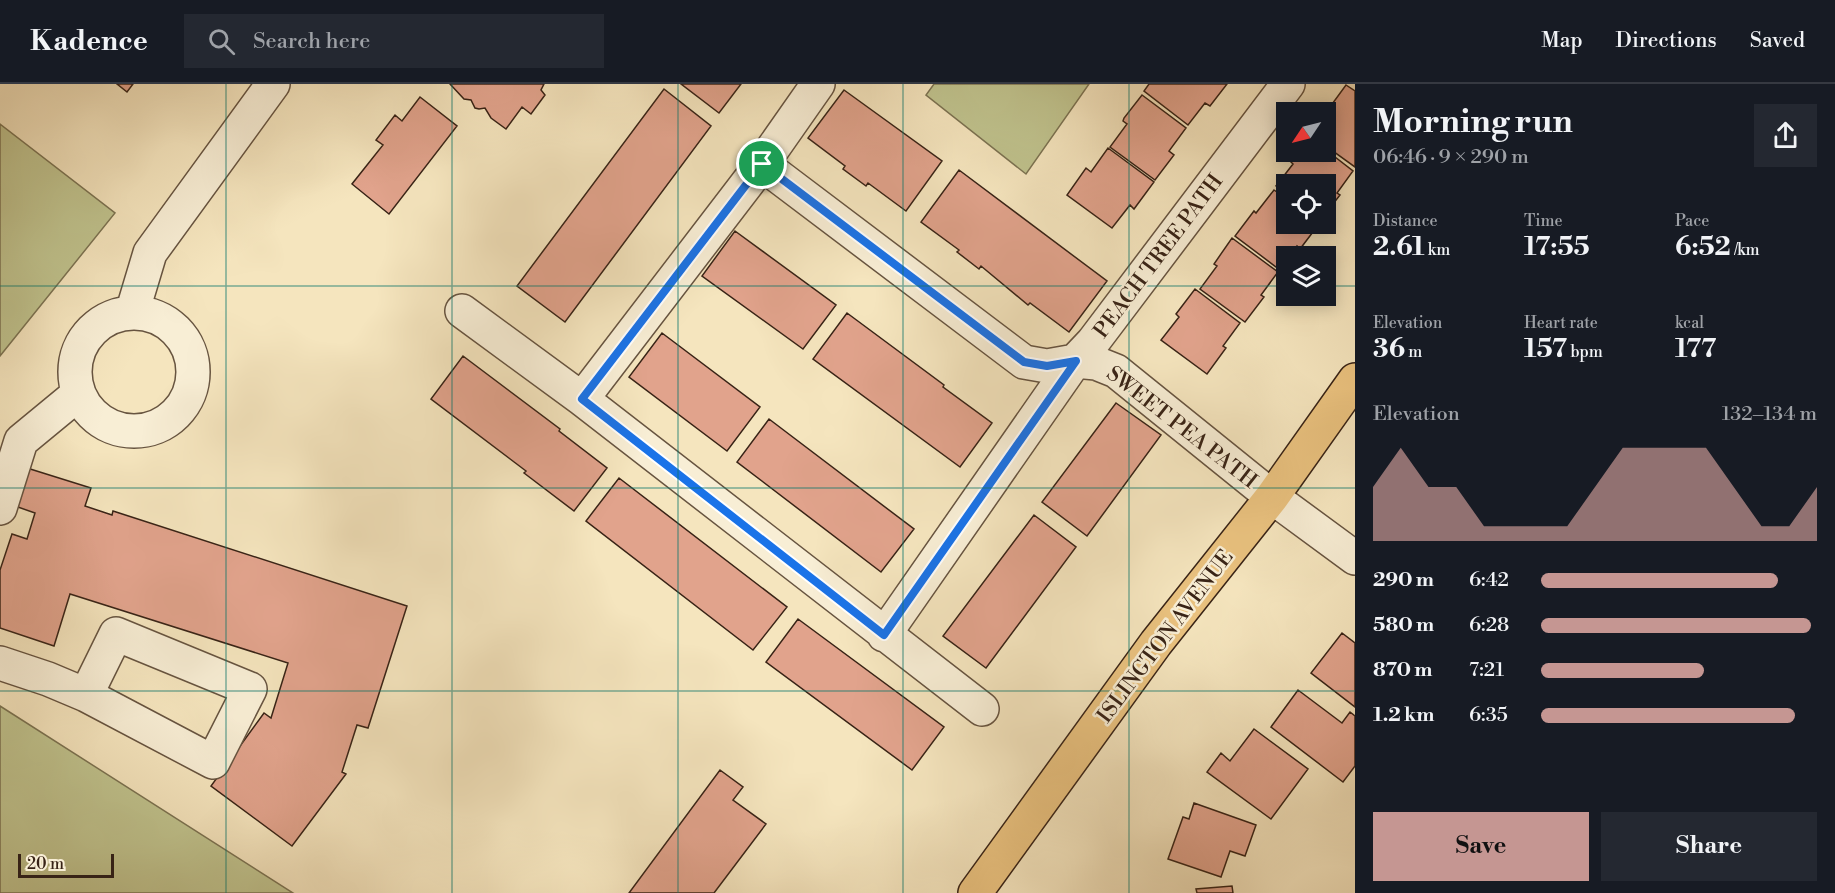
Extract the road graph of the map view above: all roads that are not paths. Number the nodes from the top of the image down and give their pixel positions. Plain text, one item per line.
1 (273, 84) edge
2 (818, 84) edge
3 (1288, 84) edge
4 (762, 164) junction
5 (462, 311) dead end
6 (132, 312) junction
7 (1076, 361) junction
8 (1355, 380) edge
9 (78, 394) junction
10 (582, 399) junction
11 (1272, 497) junction
12 (0, 508) edge
13 (1355, 558) edge
14 (884, 635) junction
15 (0, 663) edge
16 (86, 695) junction
17 (982, 709) dead end
18 (975, 893) edge

1 - 6 street
2 - 4 street
3 - 7 street, PEACH TREE PATH
4 - 7 street, SWEET PEA PATH
4 - 10 street
5 - 10 street
6 - 9 street
6 - 9 street
7 - 11 street, SWEET PEA PATH
7 - 14 street, PEACH TREE PATH
8 - 11 main road, ISLINGTON AVENUE
9 - 12 street
10 - 14 street
11 - 13 street, SWEET PEA PATH
11 - 18 main road, ISLINGTON AVENUE
14 - 17 street
15 - 16 street
16 - 16 street

